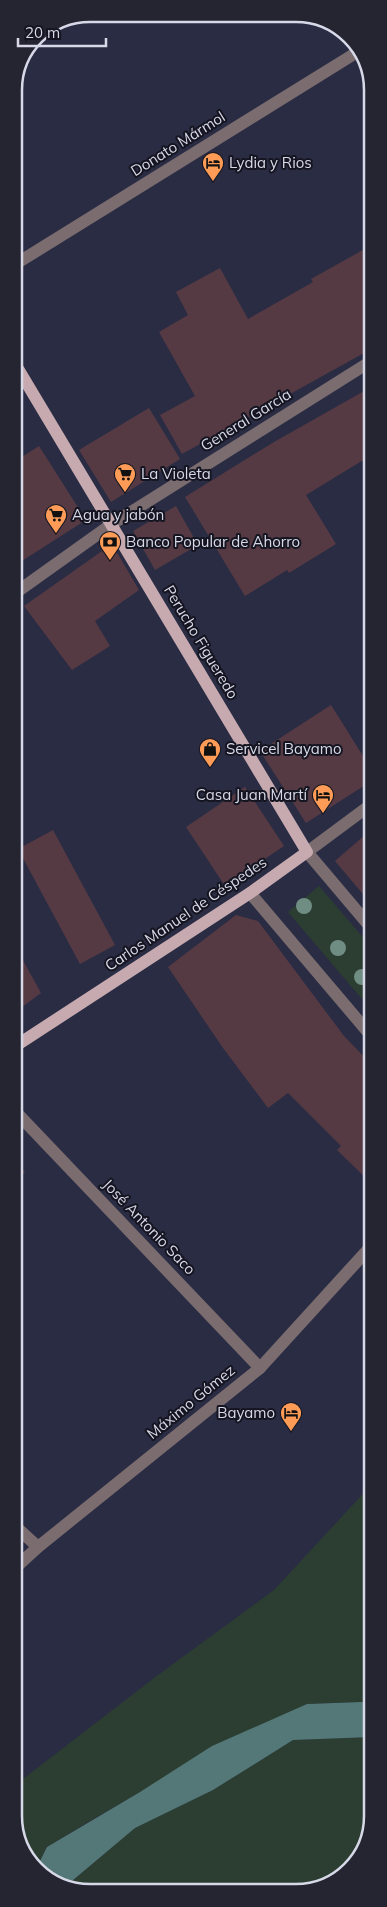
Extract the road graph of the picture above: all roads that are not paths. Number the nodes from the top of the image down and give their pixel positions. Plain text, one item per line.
1 (353, 55) edge
2 (23, 259) edge
3 (364, 366) edge
4 (23, 377) edge
5 (112, 524) junction
6 (23, 588) edge
7 (364, 810) edge
8 (307, 852) junction
9 (250, 893) junction
10 (364, 919) edge
11 (364, 1027) edge
12 (22, 1041) edge
13 (22, 1119) edge
14 (364, 1254) edge
15 (260, 1368) junction
16 (22, 1532) edge
17 (38, 1546) junction
18 (22, 1561) edge

1 - 2 street, Donato Mármol
3 - 5 street, General García
4 - 5 main road, Perucho Figueredo
5 - 6 street, General García
5 - 8 main road, Perucho Figueredo
7 - 8 street, Carlos Manuel de Céspedes
8 - 9 main road, Carlos Manuel de Céspedes
8 - 10 street, Perucho Figueredo
9 - 11 street
9 - 12 main road, Carlos Manuel de Céspedes
13 - 15 street, José Antonio Saco
14 - 15 street, Máximo Gómez
15 - 17 street, Máximo Gómez
16 - 17 street
17 - 18 street, Máximo Gómez

